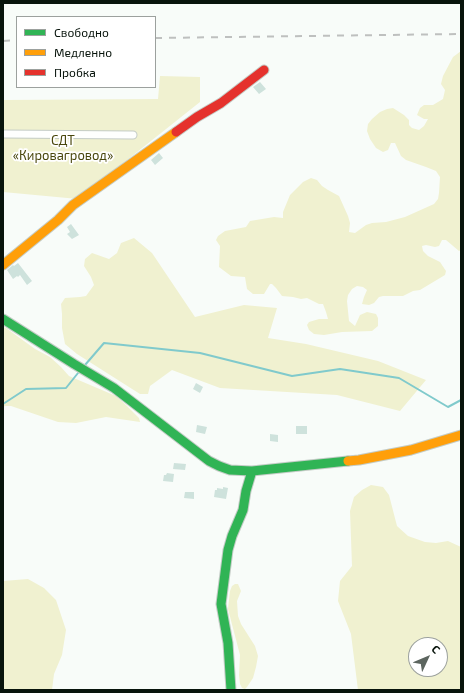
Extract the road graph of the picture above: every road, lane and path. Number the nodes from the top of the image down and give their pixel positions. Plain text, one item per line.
1 (264, 70) dead end
2 (3, 134) edge
3 (133, 135) dead end
4 (3, 266) edge
5 (3, 319) edge
6 (461, 435) edge
7 (252, 471) junction
8 (231, 690) edge

1 - 4 street
2 - 3 street
5 - 7 street
6 - 7 street
7 - 8 street

